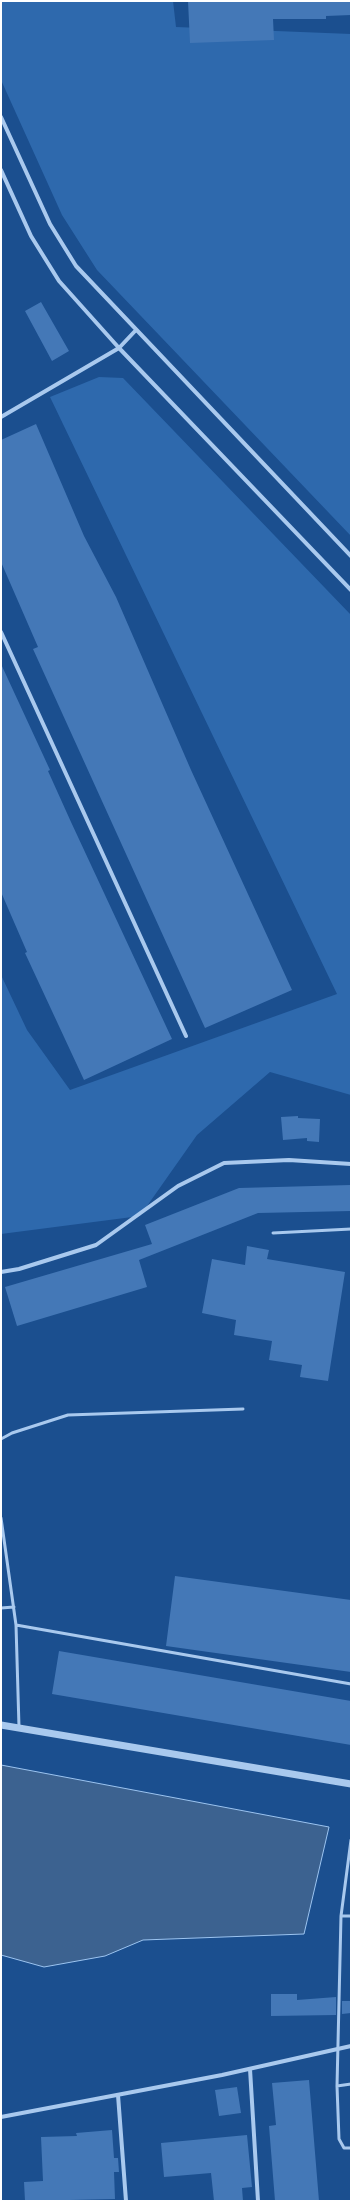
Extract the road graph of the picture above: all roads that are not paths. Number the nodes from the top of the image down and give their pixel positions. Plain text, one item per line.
1 (1, 117) edge
2 (1, 170) edge
3 (136, 330) junction
4 (119, 348) junction
5 (1, 417) edge
6 (351, 556) edge
7 (351, 590) edge
8 (1, 632) edge
9 (186, 1036) dead end
10 (351, 1164) edge
11 (351, 1229) edge
12 (273, 1233) dead end
13 (1, 1272) edge
14 (243, 1409) dead end
15 (1, 1439) edge
16 (1, 1518) edge
17 (14, 1607) junction
18 (1, 1608) edge
19 (16, 1625) junction
20 (351, 1684) edge
21 (1, 1725) edge
22 (19, 1728) junction
23 (351, 1784) edge
24 (351, 1840) edge
25 (341, 1916) junction
26 (351, 1916) edge
27 (351, 2046) edge
28 (339, 2049) junction
29 (250, 2069) junction
30 (351, 2084) edge
31 (337, 2086) junction
32 (118, 2094) junction
33 (1, 2117) edge
34 (351, 2148) edge
35 (126, 2201) edge
36 (258, 2201) edge

1 - 3 street
2 - 4 street
3 - 4 street
3 - 6 street
4 - 5 street
4 - 7 street
8 - 9 street
10 - 13 street
11 - 12 lane
14 - 15 lane
16 - 17 lane
17 - 18 lane
17 - 19 lane
19 - 20 lane
19 - 22 lane
21 - 22 street
22 - 23 street
24 - 25 lane
25 - 26 lane
25 - 28 lane
27 - 28 street
28 - 29 street
28 - 31 lane
29 - 32 street
29 - 36 street
30 - 31 lane
31 - 34 lane
32 - 33 street
32 - 35 street

